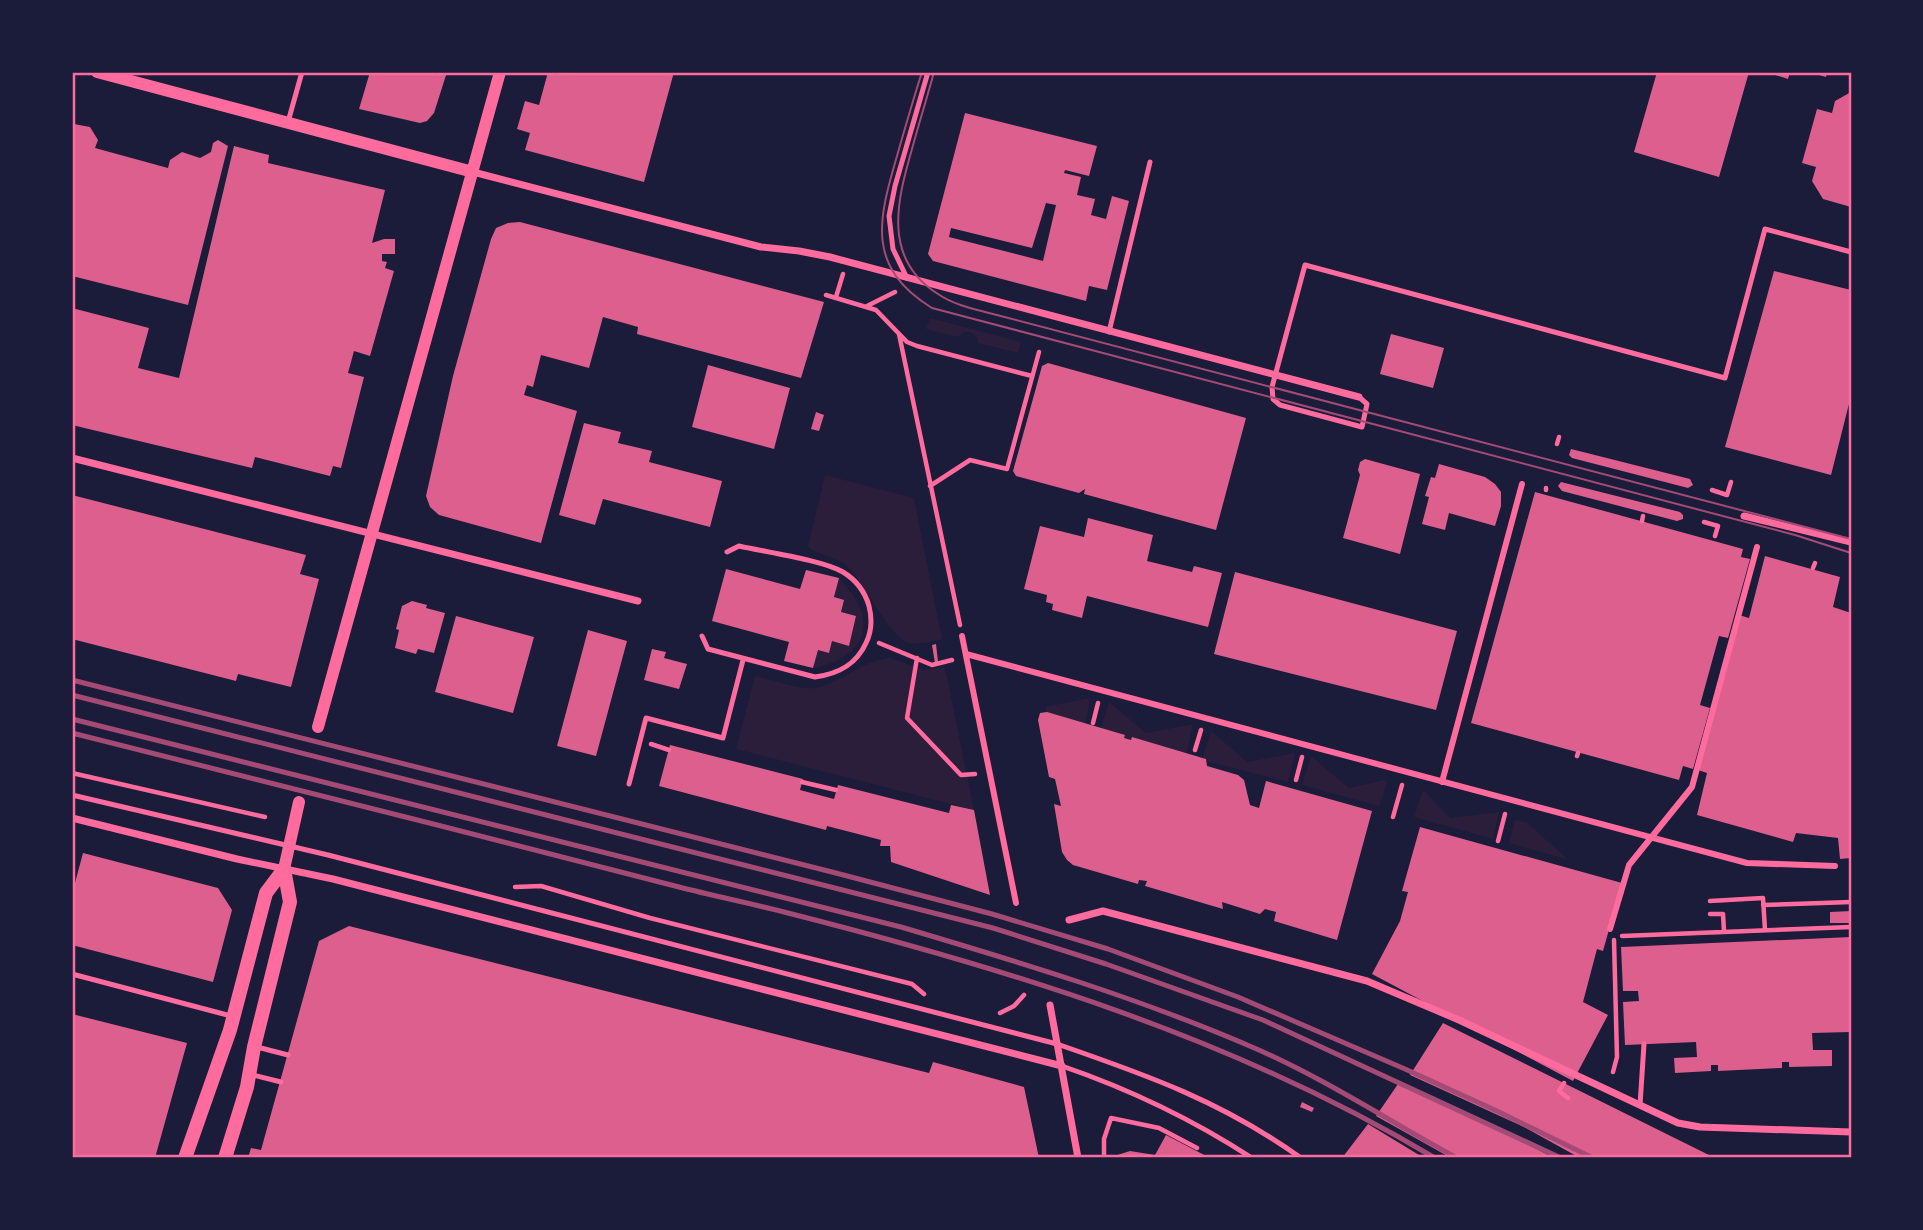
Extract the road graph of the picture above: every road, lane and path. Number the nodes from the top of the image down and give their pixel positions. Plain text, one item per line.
1 (97, 72) edge
2 (302, 72) edge
3 (500, 72) edge
4 (928, 72) edge
5 (288, 122) junction
6 (1150, 162) dead end
7 (473, 172) junction
8 (1851, 252) edge
9 (845, 266) dead end
10 (907, 278) junction
11 (895, 292) dead end
12 (827, 295) dead end
13 (836, 297) junction
14 (867, 306) junction
15 (1109, 331) junction
16 (899, 334) junction
17 (1039, 352) dead end
18 (1274, 375) junction
19 (1032, 376) junction
20 (1359, 397) joint
21 (1559, 437) dead end
22 (1557, 444) dead end
23 (72, 458) edge
24 (1731, 482) dead end
25 (1522, 484) dead end
26 (930, 486) junction
27 (1712, 491) dead end
28 (1745, 516) dead end
29 (1704, 522) dead end
30 (372, 534) junction
31 (1715, 536) dead end
32 (1851, 542) edge
33 (1757, 547) dead end
34 (727, 552) dead end
35 (638, 601) dead end
36 (702, 636) dead end
37 (962, 636) joint
38 (868, 638) junction
39 (966, 654) junction
40 (917, 659) junction
41 (743, 660) junction
42 (318, 727) dead end
43 (1306, 745) junction
44 (990, 772) junction
45 (1405, 772) junction
46 (72, 773) edge
47 (1296, 780) dead end
48 (802, 782) dead end
49 (1442, 782) junction
50 (629, 784) dead end
51 (836, 790) dead end
52 (72, 795) edge
53 (1508, 799) junction
54 (299, 802) dead end
55 (265, 817) dead end
56 (1393, 817) dead end
57 (72, 818) edge
58 (1652, 837) junction
59 (1499, 841) dead end
60 (289, 846) junction
61 (1835, 866) dead end
62 (284, 869) junction
63 (505, 888) dead end
64 (1710, 901) dead end
65 (1851, 902) edge
66 (1016, 904) dead end
67 (1763, 905) junction
68 (1710, 914) dead end
69 (1069, 920) dead end
70 (1851, 928) edge
71 (1610, 929) dead end
72 (1765, 930) junction
73 (1724, 931) junction
74 (72, 974) edge
75 (926, 995) dead end
76 (1024, 995) dead end
77 (1050, 1004) dead end
78 (989, 1014) dead end
79 (233, 1016) junction
80 (1644, 1044) dead end
81 (1058, 1045) junction
82 (254, 1046) junction
83 (1609, 1054) dead end
84 (289, 1055) dead end
85 (1617, 1057) junction
86 (1062, 1066) junction
87 (1614, 1072) dead end
88 (249, 1074) junction
89 (1565, 1080) dead end
90 (281, 1082) dead end
91 (1568, 1098) dead end
92 (1640, 1105) junction
93 (1851, 1132) edge
94 (1192, 1147) dead end
95 (186, 1158) edge
96 (225, 1158) edge
97 (1078, 1158) edge
98 (1104, 1158) edge
99 (1252, 1158) edge
100 (1301, 1158) edge

1 - 5 street
2 - 5 lane
3 - 7 street
4 - 10 lane
5 - 7 street
6 - 15 lane
7 - 10 street
7 - 30 street
8 - 18 lane
9 - 13 path
10 - 15 street
11 - 14 path
12 - 13 path
13 - 14 path
14 - 16 path
15 - 18 street
16 - 19 path
16 - 26 path
17 - 19 path
18 - 20 street
18 - 20 lane
19 - 26 path
21 - 22 path
23 - 30 street
24 - 27 path
25 - 49 street
26 - 37 path
28 - 32 street
29 - 31 path
30 - 35 street
30 - 42 street
33 - 58 street
34 - 38 lane
36 - 41 lane
37 - 39 street
38 - 40 path
38 - 41 lane
39 - 40 path
39 - 43 street
39 - 44 street
40 - 44 path
41 - 50 lane
43 - 45 street
43 - 47 path
44 - 66 street
45 - 49 street
45 - 56 path
46 - 55 path
48 - 51 path
49 - 53 street
52 - 60 lane
53 - 58 street
53 - 59 path
54 - 60 street
57 - 62 street
58 - 61 street
58 - 71 street
60 - 62 street
60 - 81 lane
62 - 79 main road
62 - 82 main road
62 - 86 street
63 - 75 path
64 - 67 path
65 - 67 path
67 - 72 path
68 - 73 path
69 - 92 street
70 - 72 path
72 - 73 path
73 - 85 path
74 - 79 lane
76 - 78 path
77 - 81 street
79 - 95 main road
80 - 92 lane
81 - 86 street
81 - 100 lane
82 - 84 lane
82 - 88 main road
83 - 85 path
85 - 87 path
86 - 97 street
86 - 99 lane
88 - 90 lane
88 - 96 main road
89 - 91 path
92 - 93 street
94 - 98 path

